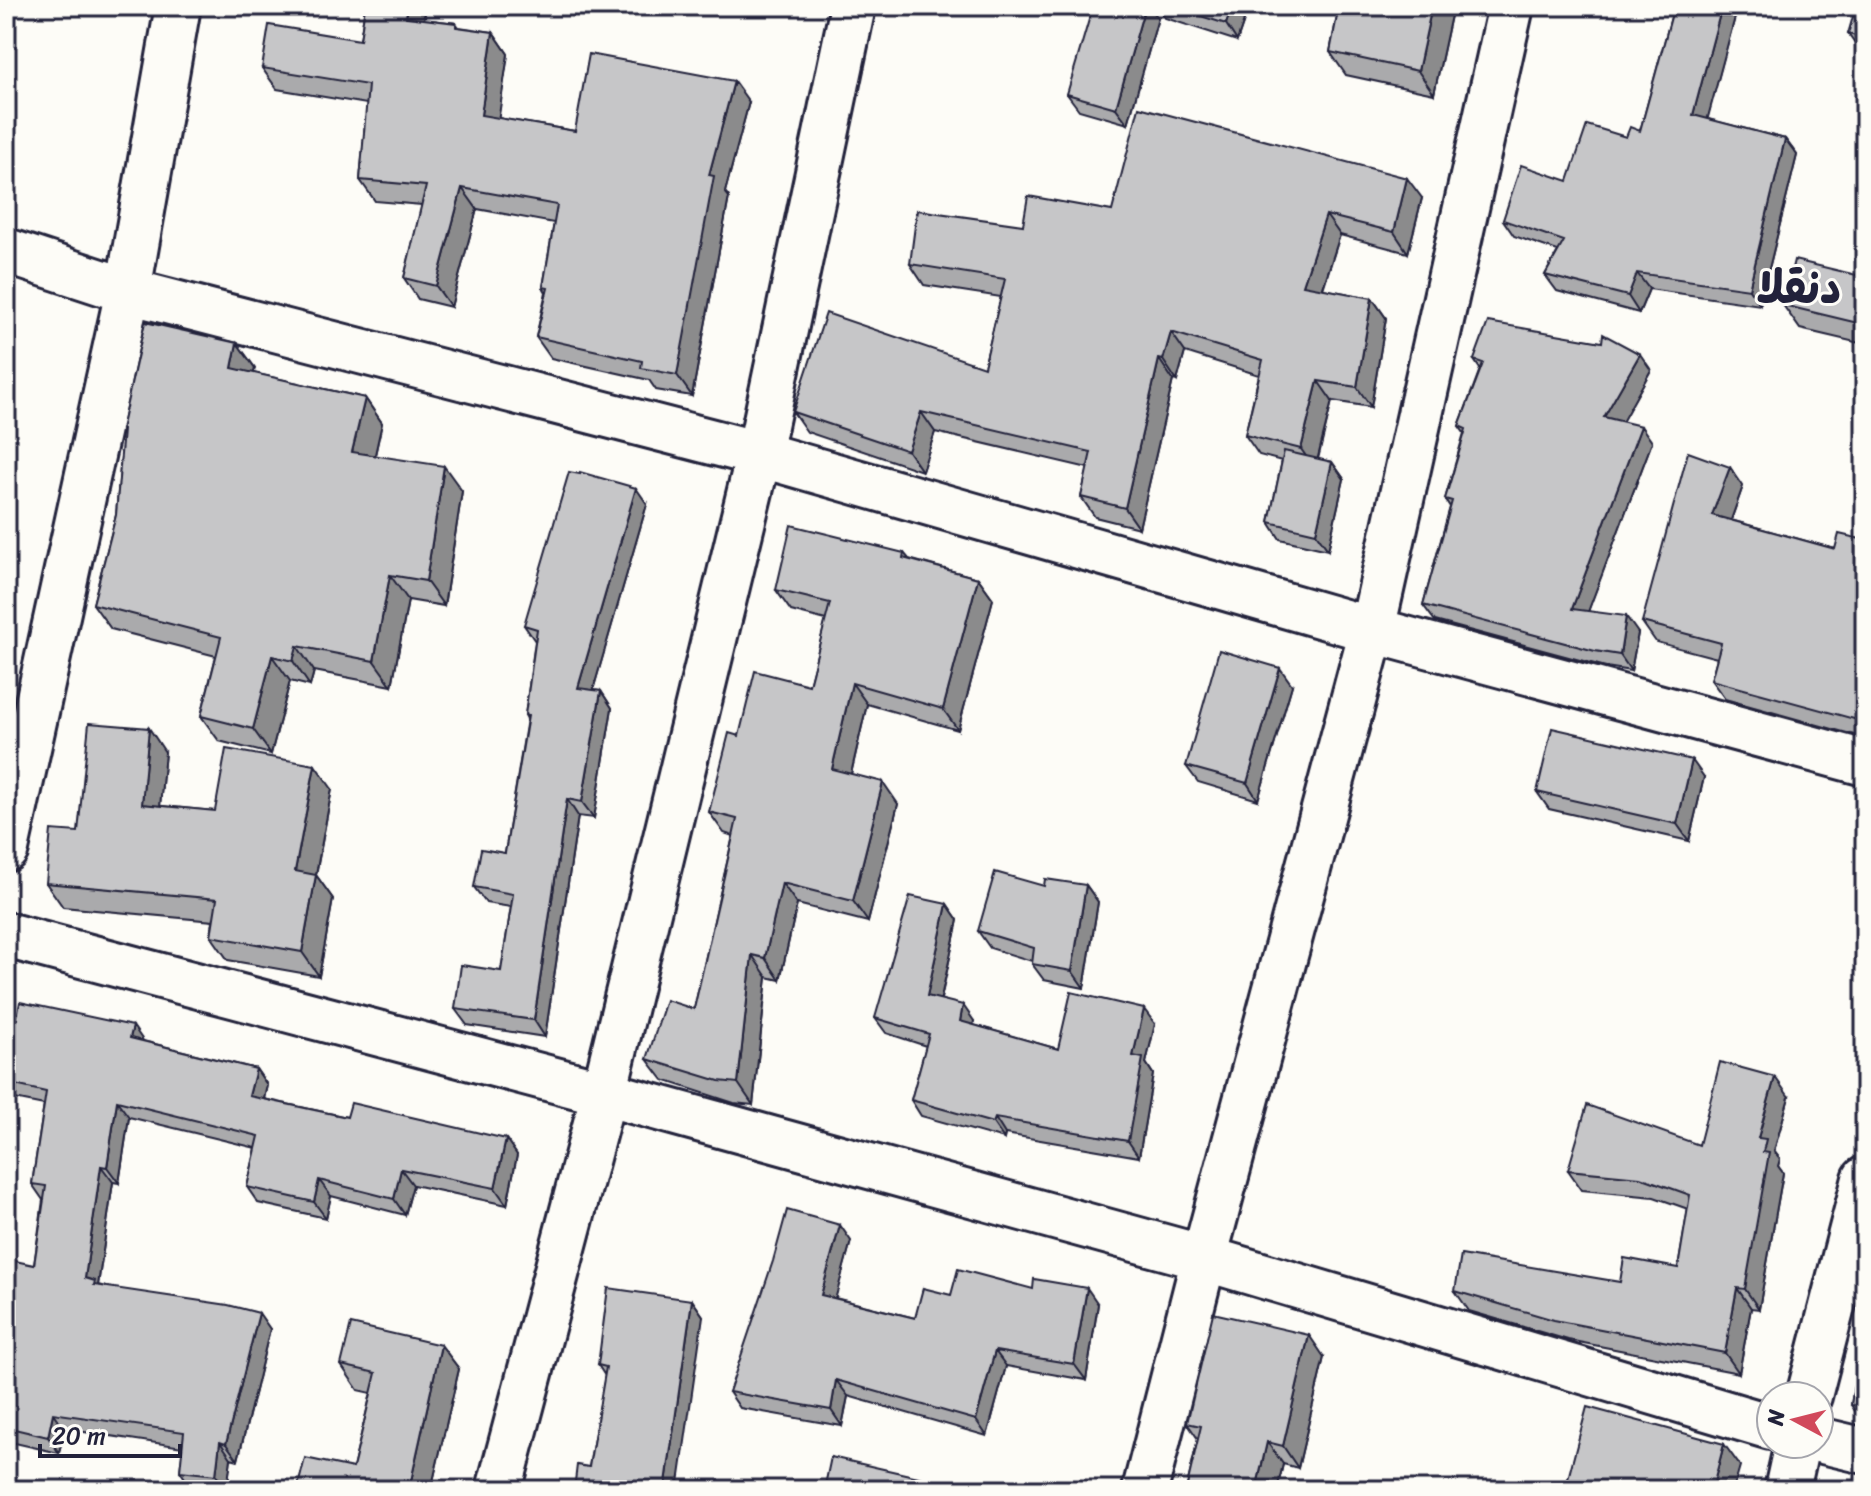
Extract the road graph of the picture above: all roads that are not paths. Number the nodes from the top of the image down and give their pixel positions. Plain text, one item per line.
1 (178, 6) edge
2 (853, 6) edge
3 (1511, 6) edge
4 (6, 251) edge
5 (128, 291) junction
6 (759, 454) junction
7 (1372, 630) junction
8 (1865, 763) edge
9 (6, 849) edge
10 (6, 935) edge
11 (604, 1093) junction
12 (1865, 1179) edge
13 (1204, 1258) junction
14 (1813, 1380) edge
15 (1755, 1422) edge
16 (1835, 1444) edge
17 (1865, 1451) edge
18 (1794, 1460) edge
19 (499, 1490) edge
20 (1145, 1490) edge
21 (1787, 1490) edge

1 - 5 street
2 - 6 street
3 - 7 street
4 - 5 street
5 - 6 street
5 - 9 street
6 - 7 street
6 - 11 street
7 - 8 street
7 - 13 street
10 - 11 street
11 - 13 street
11 - 19 street
12 - 14 street
13 - 15 street
13 - 20 street
16 - 17 street
18 - 21 street

